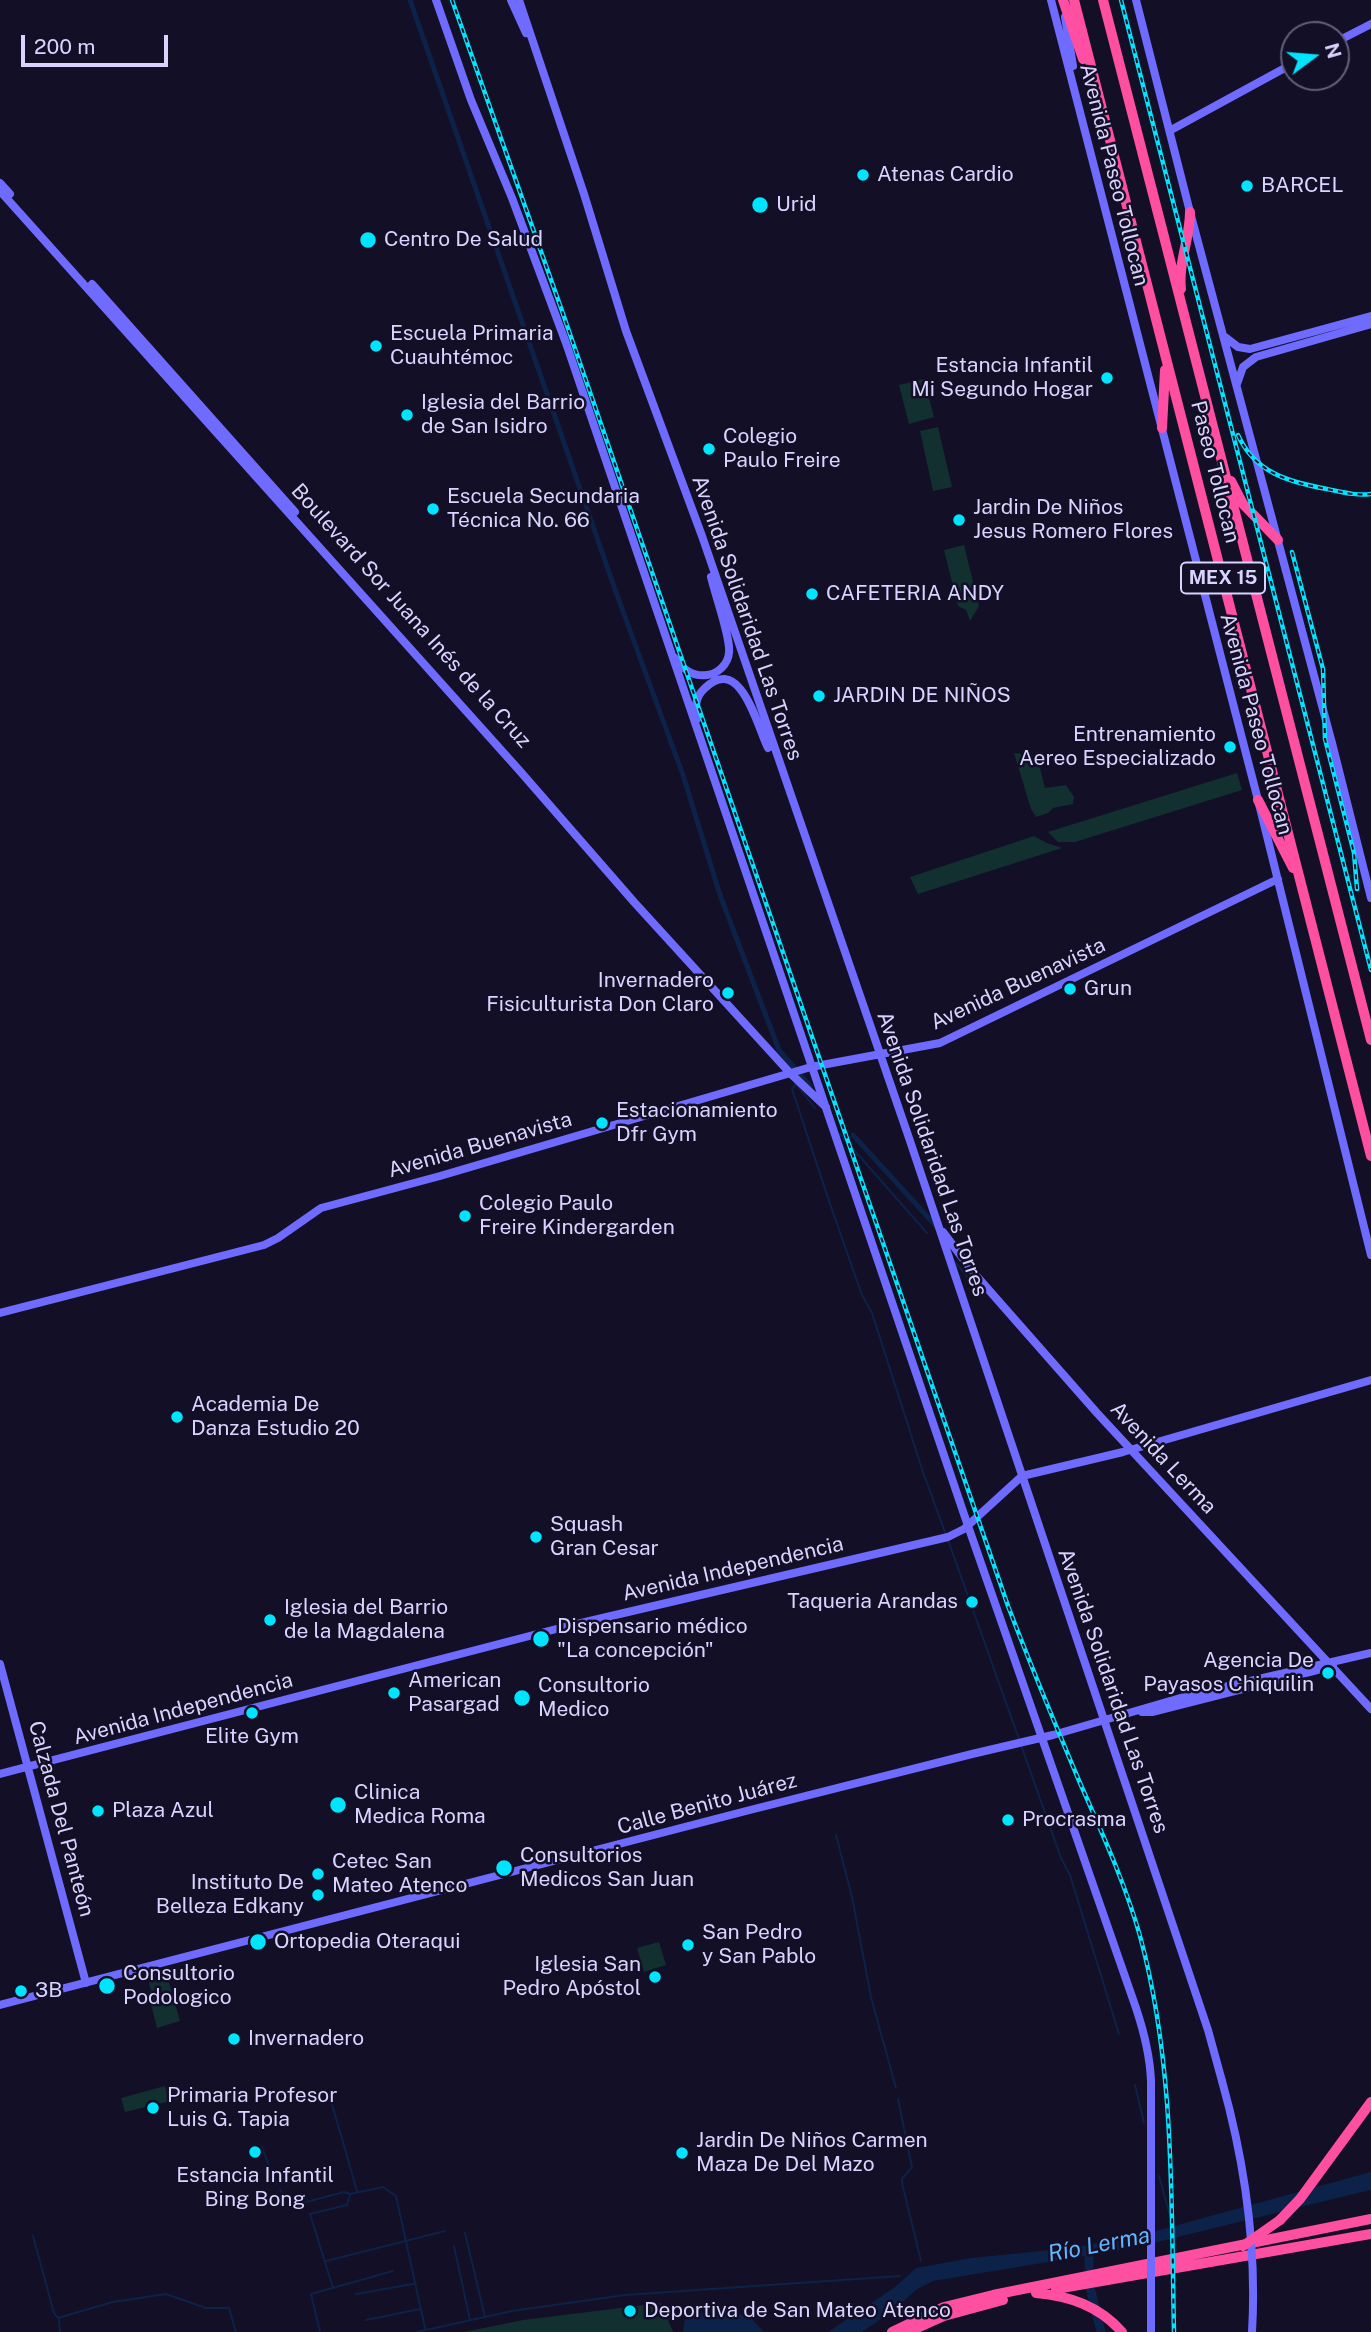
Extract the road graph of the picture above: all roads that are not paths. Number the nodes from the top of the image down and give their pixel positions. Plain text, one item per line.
1 (438, 0) edge
2 (511, 0) edge
3 (519, 0) edge
4 (1051, 0) edge
5 (1062, 0) edge
6 (1074, 0) edge
7 (1103, 0) edge
8 (1136, 0) edge
9 (1371, 24) edge
10 (1350, 35) edge
11 (537, 54) junction
12 (1280, 72) edge
13 (1094, 79) junction
14 (1074, 89) junction
15 (1171, 130) junction
16 (0, 183) edge
17 (0, 191) edge
18 (1190, 212) junction
19 (1180, 303) junction
20 (1371, 316) edge
21 (1371, 324) edge
22 (1221, 330) junction
23 (1238, 347) junction
24 (1164, 352) junction
25 (1243, 367) junction
26 (1237, 387) junction
27 (1161, 428) junction
28 (1221, 464) junction
29 (702, 536) junction
30 (1278, 540) junction
31 (669, 650) junction
32 (779, 765) junction
33 (713, 776) junction
34 (1258, 800) junction
35 (1278, 879) junction
36 (1305, 896) junction
37 (1371, 898) edge
38 (1371, 1040) edge
39 (879, 1055) junction
40 (811, 1067) junction
41 (794, 1073) junction
42 (828, 1109) junction
43 (1371, 1156) edge
44 (937, 1224) junction
45 (1371, 1255) edge
46 (0, 1313) edge
47 (1371, 1380) edge
48 (1127, 1449) junction
49 (1022, 1476) junction
50 (967, 1523) junction
51 (1371, 1653) edge
52 (0, 1664) edge
53 (1329, 1664) junction
54 (1371, 1709) edge
55 (1105, 1721) junction
56 (1042, 1738) junction
57 (29, 1767) junction
58 (0, 1774) edge
59 (86, 1983) junction
60 (0, 2005) edge
61 (1371, 2102) edge
62 (1371, 2221) edge
63 (1371, 2234) edge
64 (1243, 2246) junction
65 (1185, 2256) junction
66 (1037, 2293) junction
67 (892, 2332) edge
68 (908, 2332) edge
69 (1122, 2332) edge
70 (1150, 2332) edge
71 (1252, 2332) edge

1 - 31 main road
2 - 11 main road
3 - 11 main road, Avenida Solidaridad Las Torres
4 - 14 main road, Avenida Paseo Tollocan
5 - 13 highway
5 - 14 main road
6 - 13 highway, Paseo Tollocan / MEX 15
7 - 19 highway, Paseo Tollocan / MEX 15
8 - 15 main road
9 - 10 main road
11 - 29 main road, Avenida Solidaridad Las Torres
12 - 15 main road
13 - 24 highway, Paseo Tollocan / MEX 15
14 - 27 main road, Avenida Paseo Tollocan
15 - 18 main road
16 - 41 main road, Boulevard Sor Juana Inés de la Cruz
17 - 41 main road, Boulevard Sor Juana Inés de la Cruz
18 - 19 highway
18 - 22 main road
19 - 28 highway, Paseo Tollocan / MEX 15
20 - 23 main road
21 - 25 main road
22 - 23 main road
22 - 26 main road
23 - 25 main road
24 - 27 highway
24 - 36 highway, Paseo Tollocan / MEX 15
25 - 26 main road
26 - 30 main road
27 - 34 main road, Avenida Paseo Tollocan
28 - 30 highway
28 - 38 highway, Paseo Tollocan / MEX 15
29 - 31 main road
29 - 32 main road, Avenida Solidaridad Las Torres
30 - 37 main road
31 - 33 main road
32 - 33 main road
32 - 39 main road, Avenida Solidaridad Las Torres
33 - 40 main road
34 - 35 main road, Avenida Paseo Tollocan
34 - 36 highway
35 - 39 main road, Avenida Buenavista
35 - 45 main road, Avenida Paseo Tollocan
36 - 43 highway, Paseo Tollocan / MEX 15
39 - 40 main road, Avenida Buenavista
39 - 44 main road, Avenida Solidaridad Las Torres
40 - 41 main road, Avenida Buenavista
40 - 42 main road
41 - 42 main road, Boulevard Sor Juana Inés de la Cruz
41 - 46 main road, Avenida Buenavista
42 - 50 main road
44 - 48 main road, Avenida Lerma
44 - 49 main road, Avenida Solidaridad Las Torres
47 - 48 main road, Avenida Independencia
48 - 49 main road, Avenida Independencia
48 - 53 main road, Avenida Lerma
49 - 50 main road, Avenida Independencia
49 - 55 main road, Avenida Solidaridad Las Torres
50 - 56 main road
50 - 57 main road, Avenida Independencia
51 - 53 main road, Calle Benito Juárez
52 - 57 main road, Calzada Del Panteón
53 - 54 main road, Avenida Lerma
53 - 55 main road, Calle Benito Juárez
55 - 56 main road, Calle Benito Juárez
55 - 71 main road, Avenida Solidaridad Las Torres, bridge
56 - 59 main road, Calle Benito Juárez
56 - 70 main road, bridge
57 - 58 main road, Avenida Independencia
57 - 59 main road, Calzada Del Panteón
59 - 60 main road, Calle Benito Juárez
61 - 64 highway, bridge
62 - 64 highway
62 - 65 highway
63 - 66 highway
64 - 65 highway
65 - 67 highway
66 - 68 highway
66 - 69 highway

